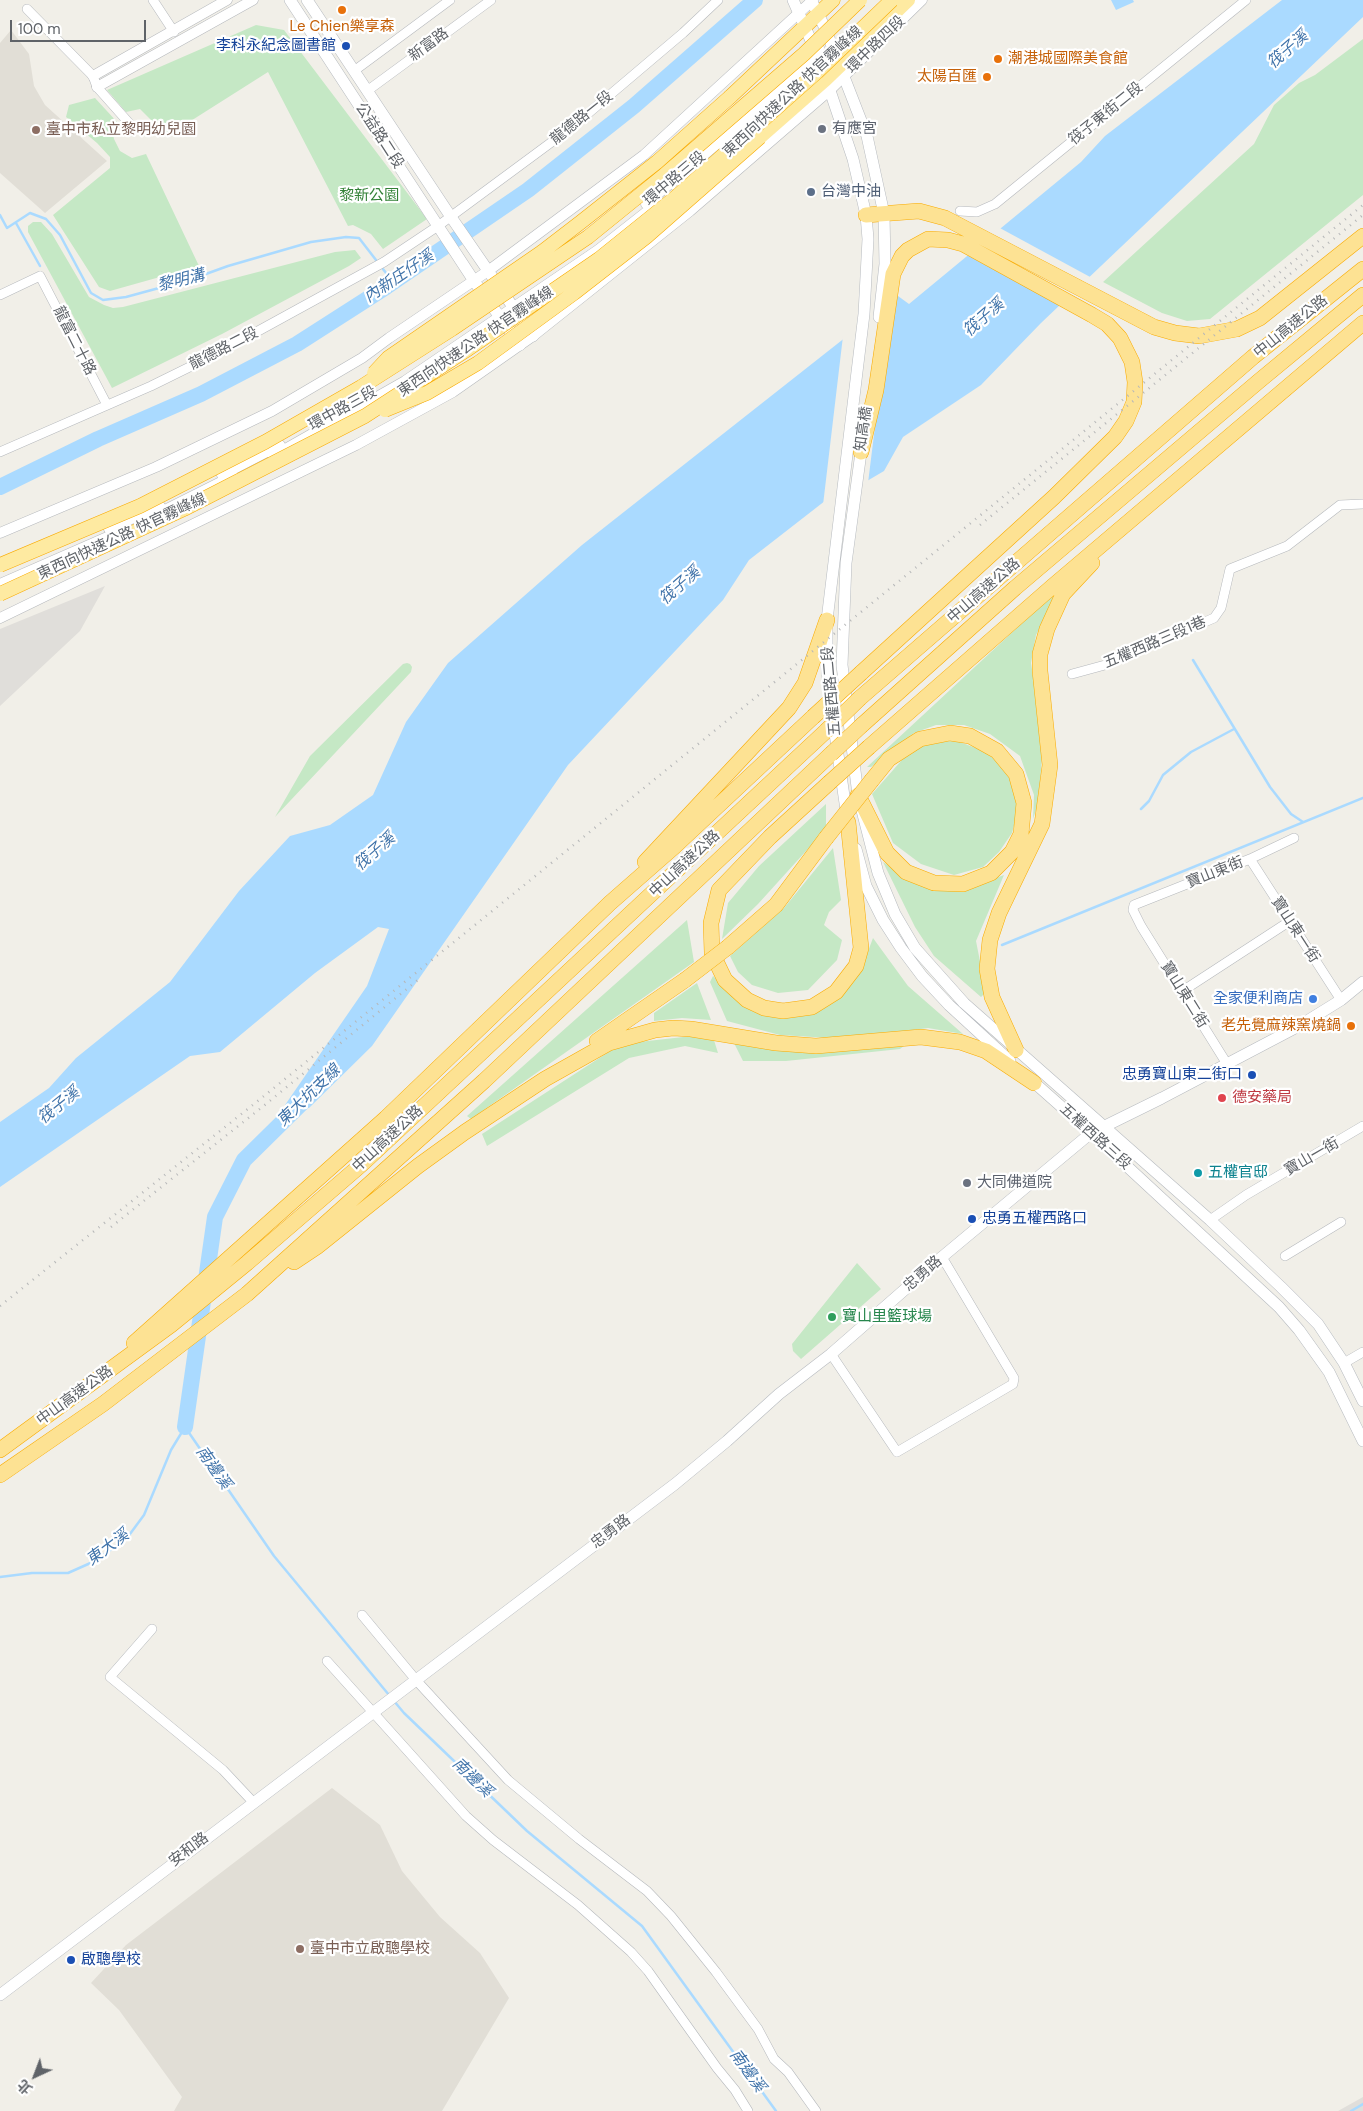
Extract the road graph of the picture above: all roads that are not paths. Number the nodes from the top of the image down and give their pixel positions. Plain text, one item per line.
1 (153, 0) edge
2 (227, 0) edge
3 (253, 0) edge
4 (290, 0) edge
5 (307, 0) edge
6 (450, 0) edge
7 (490, 0) edge
8 (718, 0) edge
9 (793, 0) edge
10 (833, 0) edge
11 (853, 0) edge
12 (860, 0) edge
13 (882, 0) edge
14 (922, 0) edge
15 (1246, 0) edge
16 (901, 1) edge
17 (814, 4) edge
18 (27, 9) dead end
19 (802, 20) junction
20 (825, 28) junction
21 (174, 32) junction
22 (833, 49) junction
23 (818, 58) junction
24 (354, 71) junction
25 (842, 71) junction
26 (93, 76) junction
27 (828, 84) junction
28 (97, 87) junction
29 (367, 91) junction
30 (129, 123) dead end
31 (960, 211) dead end
32 (884, 214) junction
33 (866, 215) junction
34 (450, 217) junction
35 (438, 226) junction
36 (1363, 236) edge
37 (485, 267) junction
38 (1363, 269) edge
39 (471, 277) junction
40 (886, 290) junction
41 (0, 294) edge
42 (1363, 295) edge
43 (512, 306) junction
44 (498, 315) junction
45 (1363, 323) edge
46 (533, 336) junction
47 (520, 345) junction
48 (361, 387) junction
49 (107, 405) junction
50 (365, 416) junction
51 (0, 452) edge
52 (861, 452) joint
53 (1363, 504) edge
54 (1136, 516) junction
55 (0, 533) edge
56 (841, 561) junction
57 (0, 565) edge
58 (0, 578) edge
59 (0, 584) edge
60 (0, 594) edge
61 (0, 618) edge
62 (827, 620) junction
63 (1072, 674) dead end
64 (858, 795) junction
65 (848, 822) junction
66 (1294, 838) dead end
67 (1250, 859) junction
68 (610, 903) junction
69 (1134, 905) joint
70 (1290, 921) junction
71 (1363, 982) edge
72 (1181, 992) junction
73 (1341, 1000) junction
74 (1016, 1050) junction
75 (1227, 1064) junction
76 (545, 1079) junction
77 (1034, 1082) junction
78 (1363, 1126) edge
79 (1104, 1127) junction
80 (1091, 1133) junction
81 (1210, 1220) junction
82 (1341, 1222) dead end
83 (244, 1256) junction
84 (1285, 1256) dead end
85 (942, 1257) junction
86 (247, 1294) junction
87 (1363, 1352) edge
88 (831, 1354) junction
89 (1344, 1363) junction
90 (104, 1375) junction
91 (1363, 1401) edge
92 (1363, 1440) edge
93 (0, 1450) edge
94 (0, 1475) edge
95 (362, 1615) dead end
96 (152, 1628) dead end
97 (327, 1661) dead end
98 (416, 1680) junction
99 (376, 1710) junction
100 (252, 1802) junction
101 (0, 1995) edge
102 (748, 2111) edge
103 (816, 2111) edge

1 - 21 street
2 - 21 street
3 - 28 street
4 - 35 main road, 公益路二段
5 - 24 main road, 公益路二段
6 - 24 street, 新富路
7 - 29 street, 新富路
8 - 34 street, 龍德路一段
9 - 19 main road
10 - 17 highway
11 - 20 street
12 - 48 highway, 東西向快速公路 快官霧峰線, bridge
13 - 22 street, 環中路四段
14 - 25 street, 環中路四段
15 - 31 street, 筏子東街二段
16 - 25 highway
16 - 50 highway, 東西向快速公路 快官霧峰線, bridge
17 - 19 highway
17 - 20 main road
18 - 26 street
19 - 23 main road
19 - 37 street
19 - 48 highway, bridge
20 - 22 main road
20 - 23 street
21 - 26 street
22 - 23 street, 環中路三段
22 - 25 main road
23 - 27 main road
23 - 43 street, 環中路三段
24 - 29 main road, 公益路二段
25 - 27 highway
25 - 32 main road
26 - 28 street
27 - 33 main road
27 - 46 street
27 - 50 highway, bridge
28 - 30 street
29 - 34 main road, 公益路二段
32 - 33 highway
32 - 36 highway
32 - 40 main road
33 - 56 main road, 知高橋
34 - 35 street, 龍德路一段
34 - 37 main road, 公益路二段
35 - 39 main road, 公益路二段
35 - 49 street, 龍德路二段
37 - 39 street
37 - 43 main road, 公益路二段
38 - 83 highway, 中山高速公路, bridge
39 - 44 main road, 公益路二段
39 - 55 street
40 - 52 highway
40 - 68 highway, bridge
41 - 49 street, 龍富二十路
42 - 86 highway, 中山高速公路, bridge
43 - 44 street, 環中路三段
43 - 46 main road, 公益路二段
44 - 47 main road, 公益路二段
44 - 58 street, 環中路三段
44 - 59 street, 環中路三段
45 - 54 highway
46 - 47 street
47 - 61 street
48 - 57 highway, 東西向快速公路 快官霧峰線, bridge
49 - 51 street, 龍德路二段
50 - 60 highway, 東西向快速公路 快官霧峰線, bridge
52 - 56 main road, 知高橋
53 - 63 street, 五權西路三段1巷
54 - 65 highway, bridge
54 - 74 highway
56 - 62 main road, 五權西路二段
56 - 64 main road, 五權西路二段
62 - 65 main road, 五權西路二段
62 - 68 highway
64 - 74 main road, 五權西路三段
64 - 76 highway, bridge
65 - 77 main road, 五權西路三段
66 - 67 street, 寶山東街
67 - 69 street, 寶山東街
67 - 70 street, 寶山東一街
68 - 83 highway
69 - 72 street, 寶山東二街
70 - 72 street
70 - 73 street, 寶山東一街
71 - 73 main road, 忠勇路
72 - 75 street, 寶山東二街
73 - 75 main road, 忠勇路
74 - 79 main road, 五權西路三段
75 - 79 main road, 忠勇路
76 - 77 highway
76 - 86 highway
77 - 80 main road, 五權西路三段
78 - 81 street, 寶山一街
79 - 80 main road, 忠勇路
79 - 81 main road, 五權西路三段
80 - 85 main road, 忠勇路
80 - 92 main road, 五權西路三段
81 - 89 main road, 五權西路三段
82 - 84 street
83 - 90 highway, 中山高速公路
83 - 90 highway
85 - 88 main road, 忠勇路
85 - 88 street
86 - 94 highway, 中山高速公路
87 - 89 street
88 - 98 main road, 忠勇路
89 - 91 main road, 五權西路三段
90 - 93 highway, 中山高速公路
95 - 98 street
96 - 100 street
97 - 99 street
98 - 99 main road, 忠勇路
98 - 103 street
99 - 100 main road, 安和路
99 - 102 street
100 - 101 main road, 安和路

